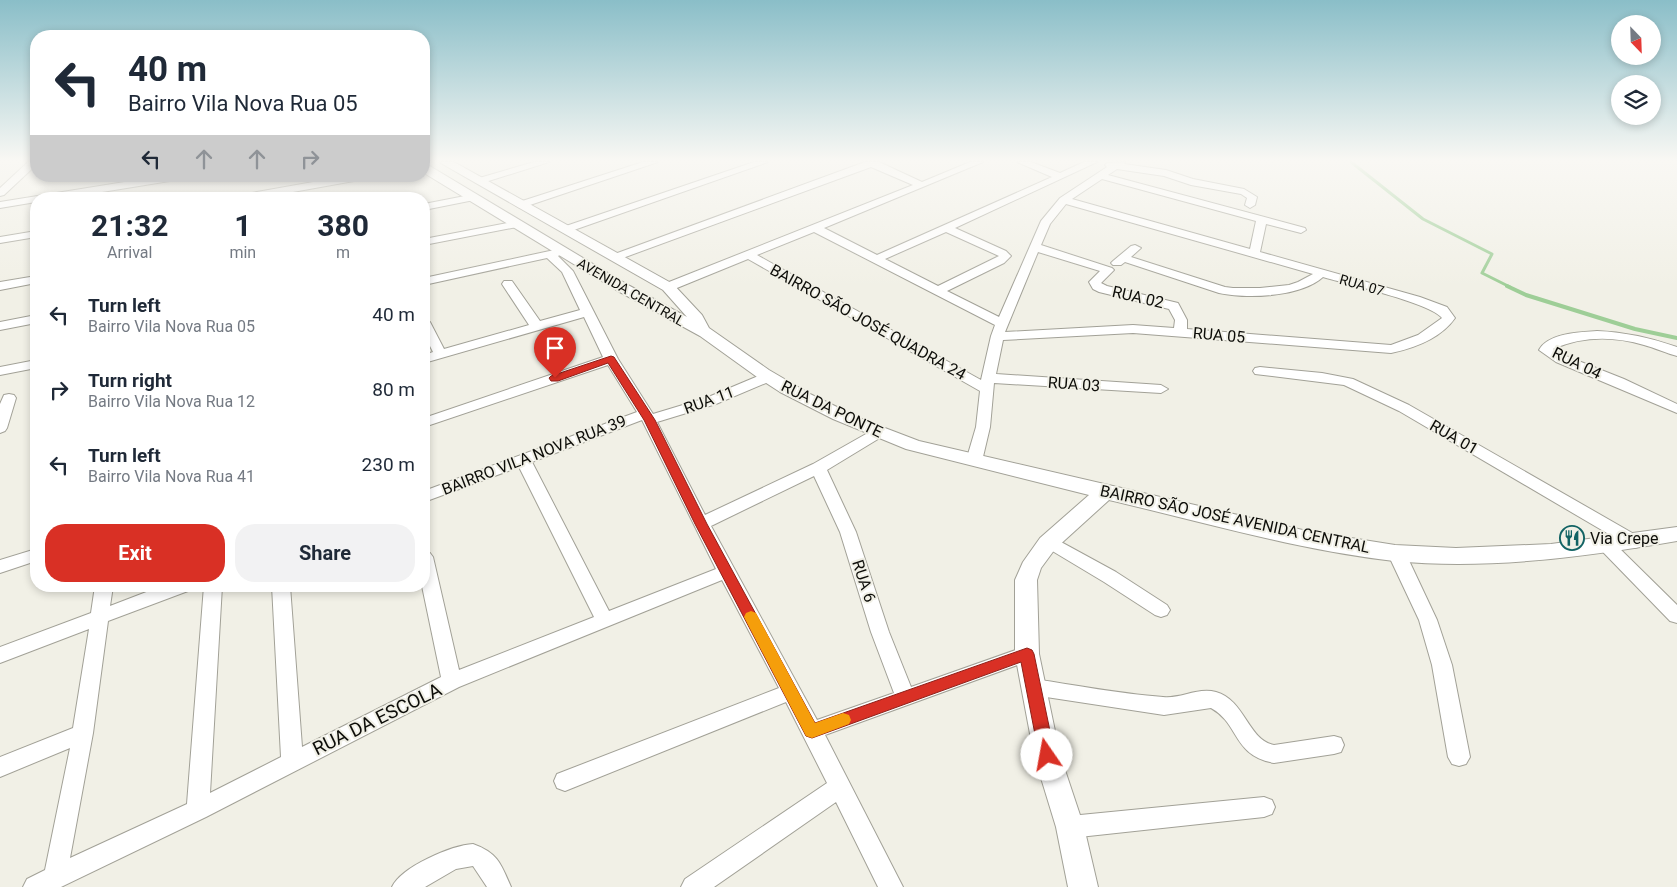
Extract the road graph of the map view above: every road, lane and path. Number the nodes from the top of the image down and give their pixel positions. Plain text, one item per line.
1 (442, 203) edge
2 (480, 203) edge
3 (517, 203) edge
4 (525, 203) edge
5 (642, 203) edge
6 (762, 203) edge
7 (876, 203) edge
8 (1002, 203) edge
9 (1061, 203) edge
10 (1076, 203) edge
11 (1204, 203) edge
12 (520, 205) junction
13 (430, 206) edge
14 (1262, 219) junction
15 (518, 224) junction
16 (816, 228) junction
17 (947, 228) junction
18 (567, 229) junction
19 (1301, 230) dead end
20 (30, 235) edge
21 (0, 240) edge
22 (430, 241) edge
23 (1035, 247) junction
24 (1135, 248) dead end
25 (556, 252) junction
26 (750, 255) junction
27 (1254, 255) junction
28 (616, 257) junction
29 (1124, 258) junction
30 (877, 259) junction
31 (638, 269) junction
32 (1108, 270) junction
33 (1321, 273) junction
34 (430, 280) edge
35 (30, 281) edge
36 (609, 281) junction
37 (508, 284) dead end
38 (0, 286) edge
39 (668, 287) junction
40 (937, 290) junction
41 (586, 312) junction
42 (30, 320) edge
43 (0, 326) edge
44 (537, 327) junction
45 (1437, 328) joint
46 (702, 330) junction
47 (999, 330) junction
48 (1180, 331) junction
49 (430, 334) edge
50 (1677, 352) edge
51 (440, 354) junction
52 (430, 357) edge
53 (611, 359) junction
54 (30, 365) edge
55 (0, 371) edge
56 (1260, 371) dead end
57 (768, 377) junction
58 (988, 383) junction
59 (1160, 389) dead end
60 (9, 398) dead end
61 (1677, 409) edge
62 (647, 417) junction
63 (430, 421) edge
64 (0, 428) edge
65 (878, 434) junction
66 (523, 460) junction
67 (974, 461) junction
68 (818, 468) junction
69 (1105, 492) junction
70 (430, 495) edge
71 (701, 524) junction
72 (1677, 534) edge
73 (1050, 542) junction
74 (1635, 542) junction
75 (1607, 546) junction
76 (1396, 552) junction
77 (30, 557) edge
78 (0, 567) edge
79 (728, 571) junction
80 (430, 585) edge
81 (103, 592) edge
82 (167, 592) edge
83 (213, 592) edge
84 (281, 592) edge
85 (1161, 610) dead end
86 (1677, 616) edge
87 (100, 618) junction
88 (605, 620) junction
89 (1027, 654) junction
90 (0, 655) edge
91 (452, 682) junction
92 (1033, 687) junction
93 (790, 692) junction
94 (905, 697) junction
95 (812, 731) junction
96 (83, 733) junction
97 (1334, 745) dead end
98 (1459, 757) dead end
99 (292, 761) junction
100 (0, 767) edge
101 (565, 781) dead end
102 (839, 787) junction
103 (1264, 807) dead end
104 (198, 810) junction
105 (1070, 827) junction
106 (56, 877) junction
107 (35, 887) edge
108 (404, 887) edge
109 (499, 887) edge
110 (693, 887) edge
111 (891, 887) edge
112 (1083, 887) edge

1 - 13 street
2 - 15 street, AVENIDA CENTRAL
3 - 12 street, AVENIDA CENTRAL
4 - 12 street
5 - 18 street
6 - 28 street
7 - 16 street
8 - 17 street
9 - 23 street
10 - 27 street, RUA 07
11 - 14 street
12 - 18 street, AVENIDA CENTRAL
14 - 19 street
14 - 27 street
15 - 22 street
15 - 25 street, AVENIDA CENTRAL
16 - 26 street
16 - 30 street
17 - 30 street
17 - 40 street
18 - 28 street, AVENIDA CENTRAL
20 - 21 street
23 - 32 street, RUA 02
23 - 47 street
24 - 29 street, RUA 02
25 - 34 street
25 - 36 street, AVENIDA CENTRAL
25 - 41 street
26 - 39 street
26 - 58 street, BAIRRO SÃO JOSÉ QUADRA 24
27 - 33 street, RUA 07
28 - 31 street, AVENIDA CENTRAL
29 - 32 street, RUA 02
29 - 33 street
30 - 40 street
31 - 36 street
31 - 39 street, AVENIDA CENTRAL
32 - 48 street, RUA 02
33 - 45 street, RUA 07
35 - 38 street
36 - 46 street, AVENIDA CENTRAL
37 - 44 street
39 - 46 street, AVENIDA CENTRAL
40 - 47 street
41 - 44 street
41 - 53 street
42 - 43 street
44 - 51 street
45 - 48 street, RUA 05
46 - 57 street, RUA DA PONTE
47 - 48 street, RUA 05
47 - 58 street
49 - 51 street
50 - 61 street, RUA 04
51 - 52 street
53 - 62 street
53 - 63 street
54 - 55 street
56 - 74 street, RUA 01
57 - 62 street, RUA 11
57 - 65 street, RUA DA PONTE
58 - 59 street, RUA 03
58 - 67 street
60 - 64 street
62 - 66 street, BAIRRO VILA NOVA RUA 39
62 - 71 street
65 - 67 street, RUA DA PONTE
65 - 68 street
66 - 70 street, BAIRRO VILA NOVA RUA 39
66 - 88 street
67 - 69 street, BAIRRO SÃO JOSÉ AVENIDA CENTRAL
68 - 71 street
68 - 94 street, RUA 6
69 - 73 street
69 - 76 street, BAIRRO SÃO JOSÉ AVENIDA CENTRAL
71 - 79 street
72 - 74 street, BAIRRO SÃO JOSÉ AVENIDA CENTRAL
73 - 85 street
73 - 89 street
74 - 75 street, BAIRRO SÃO JOSÉ AVENIDA CENTRAL
75 - 76 street, BAIRRO SÃO JOSÉ AVENIDA CENTRAL
75 - 86 street
76 - 98 street
77 - 78 street
79 - 88 street, RUA DA ESCOLA
79 - 93 street
80 - 91 street
81 - 87 street
82 - 87 street
83 - 104 street
84 - 99 street
87 - 90 street
87 - 96 street
88 - 91 street, RUA DA ESCOLA
89 - 92 street
89 - 94 street
91 - 99 street, RUA DA ESCOLA
92 - 97 street
92 - 105 street
93 - 95 street
93 - 101 street
94 - 95 street
95 - 102 street
96 - 100 street
96 - 106 street
99 - 104 street, RUA DA ESCOLA
102 - 110 street
102 - 111 street
103 - 105 street
104 - 106 street, RUA DA ESCOLA
105 - 112 street
106 - 107 street, RUA DA ESCOLA
108 - 109 street

